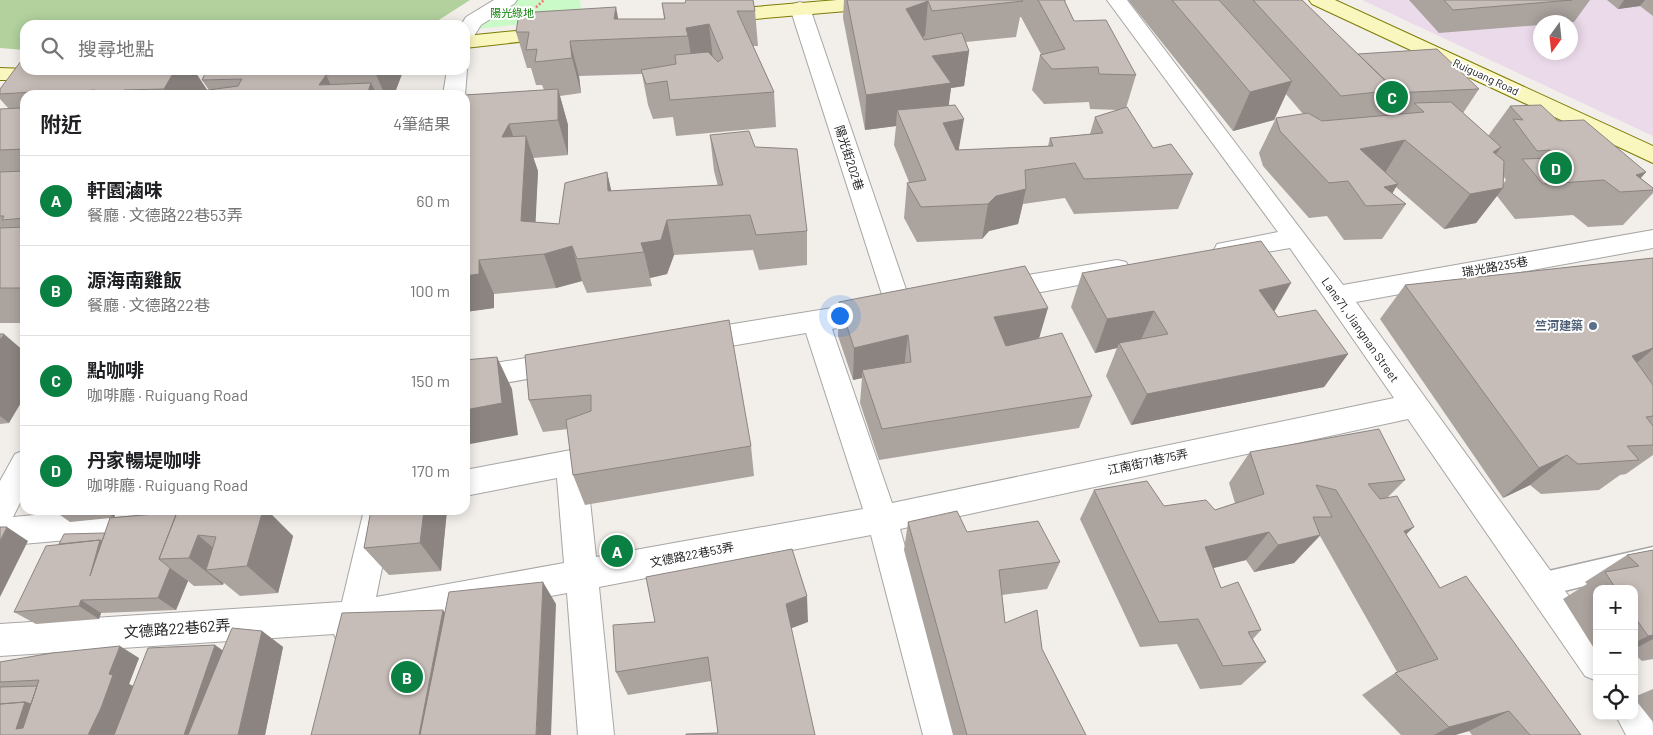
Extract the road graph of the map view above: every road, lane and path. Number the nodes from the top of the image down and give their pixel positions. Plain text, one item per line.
1 (507, 0) edge
2 (898, 0) edge
3 (1117, 0) edge
4 (1319, 0) edge
5 (800, 8) junction
6 (702, 18) edge
7 (470, 26) edge
8 (573, 31) edge
9 (470, 41) edge
10 (0, 74) edge
11 (20, 74) edge
12 (35, 75) edge
13 (457, 75) edge
14 (25, 90) edge
15 (455, 90) edge
16 (1653, 155) edge
17 (1296, 238) junction
18 (1653, 239) edge
19 (1199, 255) edge
20 (1141, 265) edge
21 (976, 294) edge
22 (1336, 296) junction
23 (816, 322) junction
24 (670, 346) edge
25 (582, 360) edge
26 (470, 378) edge
27 (1413, 406) junction
28 (20, 473) edge
29 (470, 482) edge
30 (0, 511) edge
31 (378, 515) edge
32 (172, 517) edge
33 (882, 519) junction
34 (0, 532) edge
35 (1653, 558) edge
36 (582, 575) junction
37 (1540, 585) junction
38 (354, 617) junction
39 (0, 640) edge
40 (1593, 658) edge
41 (344, 662) edge
42 (1637, 720) edge
43 (596, 735) edge
44 (941, 735) edge
45 (1648, 735) edge

1 - 7 street
2 - 5 street
3 - 17 street, Lane71, Jiangnan Street
4 - 16 street, Ruiguang Road
5 - 6 street
5 - 23 street, 陽光街202巷
8 - 9 street
10 - 11 street
12 - 14 street
13 - 15 street
17 - 19 street
17 - 22 street, Lane71, Jiangnan Street
18 - 22 street, 瑞光路235巷
20 - 21 street
22 - 27 street, Lane71, Jiangnan Street
23 - 24 street
23 - 33 street
25 - 26 street
27 - 33 street, 江南街71巷75弄
27 - 37 street, Lane71, Jiangnan Street
28 - 30 street
29 - 36 street
31 - 38 street
32 - 34 street
33 - 36 street, 文德路22巷53弄
33 - 44 street
35 - 37 lane
36 - 38 street, 文德路22巷53弄
36 - 43 street
37 - 40 street, Lane71, Jiangnan Street
38 - 39 street, 文德路22巷62弄
38 - 41 street
42 - 45 street

